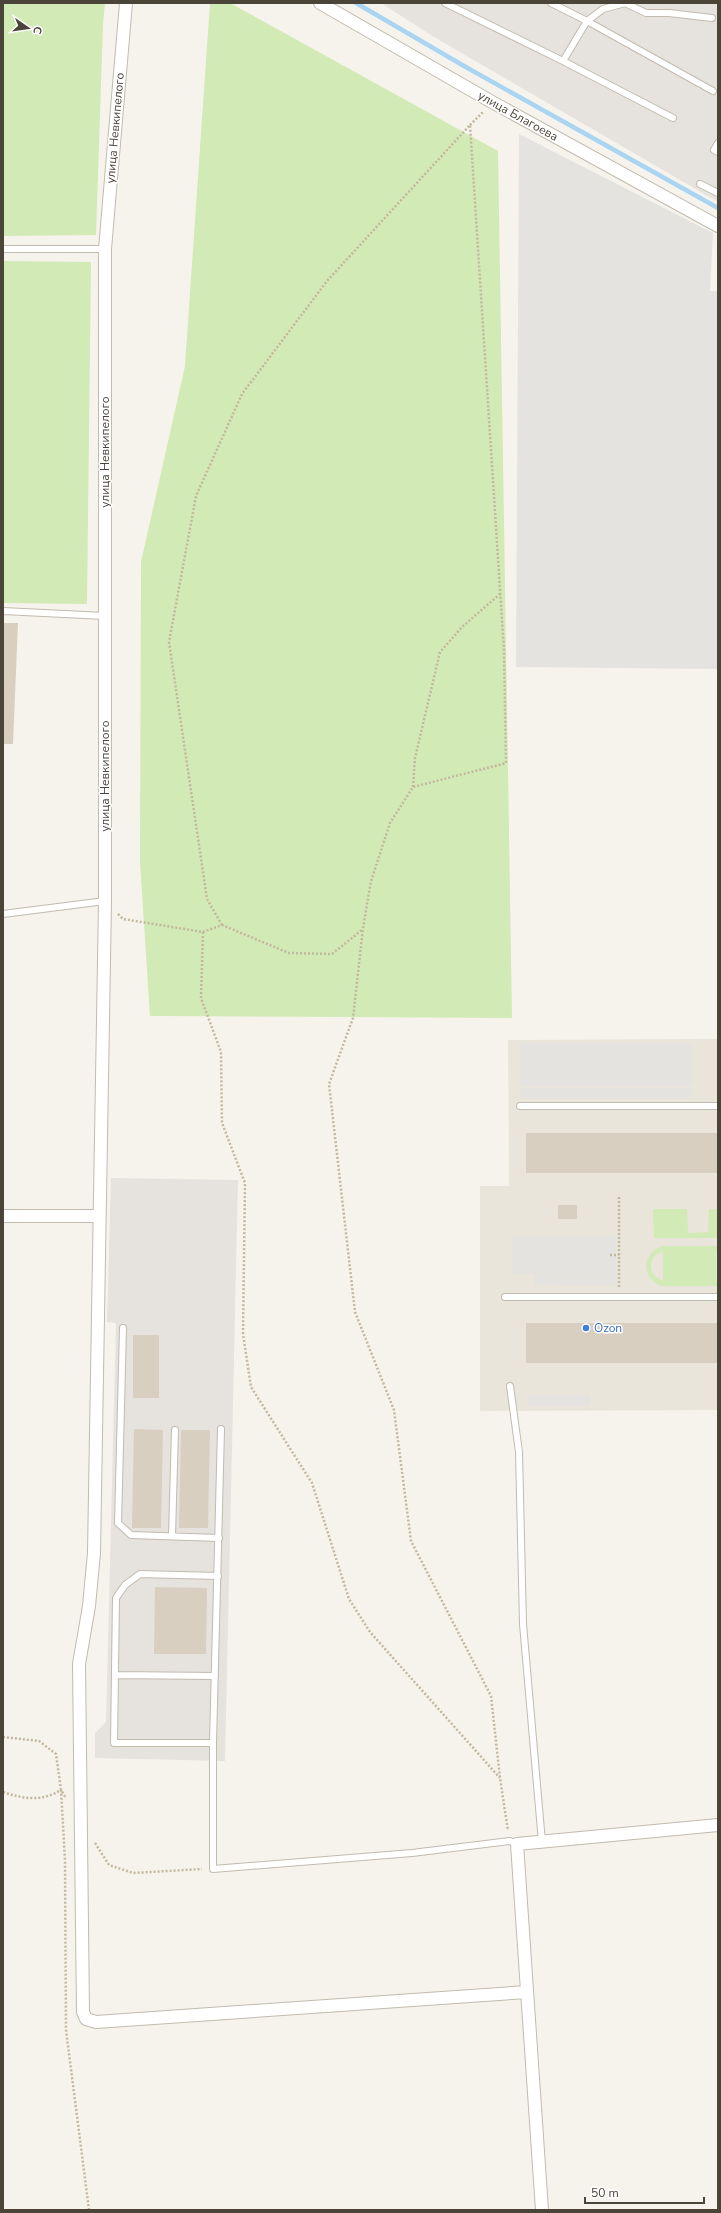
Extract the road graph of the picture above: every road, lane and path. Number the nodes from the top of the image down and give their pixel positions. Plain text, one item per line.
1 (126, 3) edge
2 (320, 3) edge
3 (445, 3) edge
4 (551, 3) edge
5 (712, 18) dead end
6 (587, 21) junction
7 (563, 61) junction
8 (713, 91) dead end
9 (492, 102) junction
10 (673, 118) dead end
11 (470, 125) junction
12 (718, 143) edge
13 (718, 152) edge
14 (700, 184) dead end
15 (718, 193) edge
16 (718, 226) edge
17 (3, 249) edge
18 (105, 249) junction
19 (500, 594) junction
20 (3, 611) edge
21 (105, 616) junction
22 (413, 787) junction
23 (105, 901) junction
24 (3, 914) edge
25 (222, 925) junction
26 (363, 928) junction
27 (203, 932) junction
28 (520, 1106) dead end
29 (718, 1106) edge
30 (619, 1197) dead end
31 (3, 1216) edge
32 (99, 1216) junction
33 (610, 1255) dead end
34 (619, 1255) junction
35 (505, 1297) dead end
36 (618, 1297) junction
37 (718, 1297) edge
38 (123, 1328) dead end
39 (510, 1386) dead end
40 (221, 1429) dead end
41 (175, 1430) dead end
42 (172, 1536) junction
43 (219, 1538) junction
44 (218, 1576) junction
45 (115, 1675) junction
46 (215, 1676) junction
47 (3, 1737) edge
48 (213, 1743) junction
49 (500, 1778) junction
50 (61, 1790) junction
51 (3, 1792) edge
52 (69, 1803) dead end
53 (81, 1822) junction
54 (718, 1825) edge
55 (542, 1842) junction
56 (514, 1843) junction
57 (213, 1869) junction
58 (527, 1992) junction
59 (542, 2210) edge

1 - 18 street, улица Невкипелого
2 - 9 street, улица Благоева
3 - 7 lane
4 - 6 lane
5 - 6 lane
6 - 7 lane
6 - 8 lane
7 - 10 lane
9 - 11 path
9 - 16 street, улица Благоева
11 - 19 path
11 - 25 path
12 - 13 lane
14 - 15 lane
17 - 18 lane
18 - 21 street, улица Невкипелого
19 - 22 path
19 - 22 path
20 - 21 lane
21 - 23 street, улица Невкипелого
22 - 26 path
23 - 24 lane
23 - 27 path
23 - 32 street, улица Невкипелого
25 - 26 path
25 - 27 path
26 - 49 path
27 - 49 path
28 - 29 lane
30 - 34 path
31 - 32 street
32 - 53 street, улица Невкипелого
33 - 34 path
34 - 36 path
35 - 36 lane
36 - 37 lane
38 - 42 lane
39 - 55 lane
40 - 43 lane
41 - 42 lane
42 - 43 lane
43 - 44 lane
44 - 45 lane
44 - 46 lane
45 - 46 lane
45 - 48 lane
46 - 48 lane
47 - 50 path
48 - 57 lane
49 - 56 path
50 - 51 path
50 - 52 path
53 - 57 path
53 - 58 street, улица Невкипелого
54 - 55 street
55 - 56 street
56 - 57 lane
56 - 58 street
58 - 59 street

